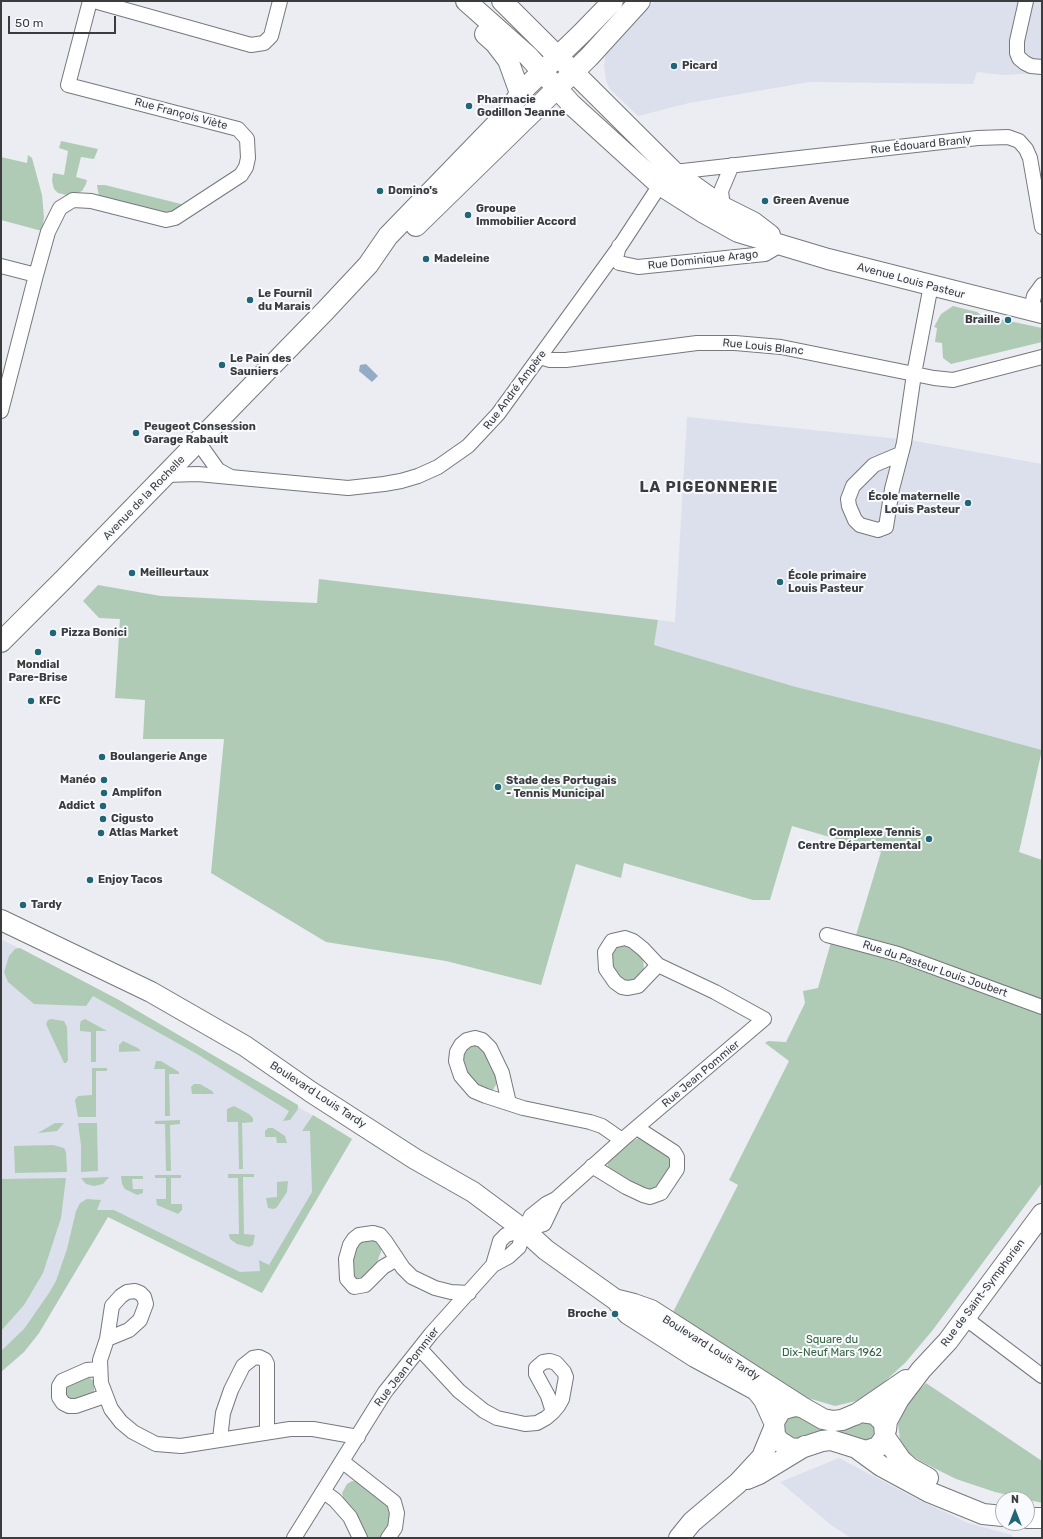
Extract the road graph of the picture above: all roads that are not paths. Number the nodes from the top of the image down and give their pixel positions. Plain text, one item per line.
1 (90, 1) edge
2 (94, 1) edge
3 (280, 1) edge
4 (455, 1) edge
5 (466, 1) edge
6 (502, 1) edge
7 (613, 1) edge
8 (640, 1) edge
9 (1026, 1) edge
10 (559, 56) junction
11 (1042, 67) edge
12 (542, 72) junction
13 (574, 72) junction
14 (557, 88) junction
15 (520, 93) junction
16 (732, 165) junction
17 (667, 179) junction
18 (723, 207) junction
19 (1042, 227) edge
20 (782, 244) junction
21 (620, 246) junction
22 (368, 265) junction
23 (622, 265) junction
24 (1, 266) edge
25 (604, 267) junction
26 (36, 275) junction
27 (931, 285) junction
28 (1042, 285) edge
29 (1037, 312) edge
30 (540, 357) junction
31 (1042, 357) edge
32 (914, 374) junction
33 (1, 411) edge
34 (198, 442) junction
35 (900, 454) junction
36 (166, 475) junction
37 (233, 478) junction
38 (1, 642) edge
39 (1, 920) edge
40 (827, 934) dead end
41 (658, 965) dead end
42 (1042, 1007) edge
43 (509, 1103) junction
44 (637, 1128) junction
45 (622, 1140) junction
46 (592, 1166) junction
47 (1042, 1214) edge
48 (524, 1230) junction
49 (397, 1259) dead end
50 (469, 1294) junction
51 (616, 1300) junction
52 (967, 1316) junction
53 (108, 1339) dead end
54 (420, 1349) junction
55 (100, 1369) junction
56 (921, 1370) junction
57 (1042, 1376) edge
58 (105, 1396) junction
59 (802, 1407) junction
60 (553, 1412) dead end
61 (855, 1415) junction
62 (774, 1425) junction
63 (267, 1432) junction
64 (885, 1433) junction
65 (358, 1436) junction
66 (220, 1439) junction
67 (804, 1446) junction
68 (860, 1450) junction
69 (343, 1462) junction
70 (738, 1483) junction
71 (324, 1492) junction
72 (995, 1511) edge
73 (995, 1515) edge
74 (294, 1538) edge
75 (360, 1538) edge
76 (388, 1538) edge
77 (678, 1538) edge

1 - 26 street, Rue François Viète
2 - 3 street
4 - 15 main road
5 - 12 main road, Avenue Louis Pasteur
6 - 10 main road, Avenue Louis Pasteur
7 - 10 main road, Avenue de la Rochelle
8 - 13 main road, Avenue de la Rochelle
9 - 11 street
10 - 12 main road, Avenue de la Rochelle
10 - 13 main road, Avenue Louis Pasteur
12 - 14 main road, Avenue Louis Pasteur
12 - 15 main road, Avenue de la Rochelle
13 - 14 main road, Avenue de la Rochelle
13 - 17 main road, Avenue Louis Pasteur
14 - 17 main road, Avenue Louis Pasteur
14 - 22 main road, Avenue de la Rochelle
15 - 22 main road, Avenue de la Rochelle
16 - 17 street, Rue Édouard Branly
16 - 18 street
16 - 19 street, Rue Édouard Branly
17 - 18 main road, Avenue Louis Pasteur
17 - 20 main road, Avenue Louis Pasteur
17 - 21 street, Rue André Ampère
18 - 20 main road, Avenue Louis Pasteur
20 - 23 street, Rue Dominique Arago
20 - 27 main road, Avenue Louis Pasteur
21 - 23 street
21 - 25 street, Rue André Ampère
22 - 34 main road, Avenue de la Rochelle
23 - 25 street, Rue Dominique Arago
24 - 26 street
25 - 30 street, Rue André Ampère
26 - 33 street, Rue François Viète
27 - 29 main road, Avenue Louis Pasteur
27 - 32 street
28 - 29 street
30 - 32 street, Rue Louis Blanc
30 - 37 street, Rue André Ampère
31 - 32 street, Rue Louis Blanc
32 - 35 street
34 - 36 main road, Avenue de la Rochelle
34 - 37 street, Rue André Ampère
35 - 35 street
36 - 37 street, Rue André Ampère
36 - 38 main road, Avenue de la Rochelle
39 - 48 main road, Boulevard Louis Tardy
40 - 42 street, Rue du Pasteur Louis Joubert
41 - 44 street, Rue Jean Pommier
43 - 43 street
43 - 45 street
44 - 45 street, Rue Jean Pommier
44 - 46 street
45 - 46 street, Rue Jean Pommier
46 - 48 street, Rue Jean Pommier
47 - 52 main road, Rue de Saint-Symphorien
48 - 50 street, Rue Jean Pommier
48 - 51 main road, Boulevard Louis Tardy
49 - 50 street
50 - 54 street, Rue Jean Pommier
51 - 59 main road, Boulevard Louis Tardy
51 - 62 main road, Boulevard Louis Tardy
52 - 56 main road, Rue de Saint-Symphorien
52 - 57 street
53 - 55 street
54 - 60 street
54 - 65 street, Rue Jean Pommier
55 - 58 street
55 - 58 street
56 - 61 main road, Rue de Saint-Symphorien
56 - 64 main road, Rue de Saint-Symphorien
58 - 66 street
59 - 61 main road, Boulevard Louis Tardy
59 - 62 main road
61 - 64 main road
62 - 67 main road, Boulevard Louis Tardy
62 - 70 main road
63 - 65 street
63 - 66 street
63 - 66 street
64 - 68 main road
64 - 72 main road
65 - 69 street, Rue Jean Pommier
67 - 68 main road
67 - 70 main road
68 - 73 main road
69 - 71 street, Rue Jean Pommier
69 - 76 street
70 - 77 main road
71 - 74 street, Rue Jean Pommier
71 - 75 street

